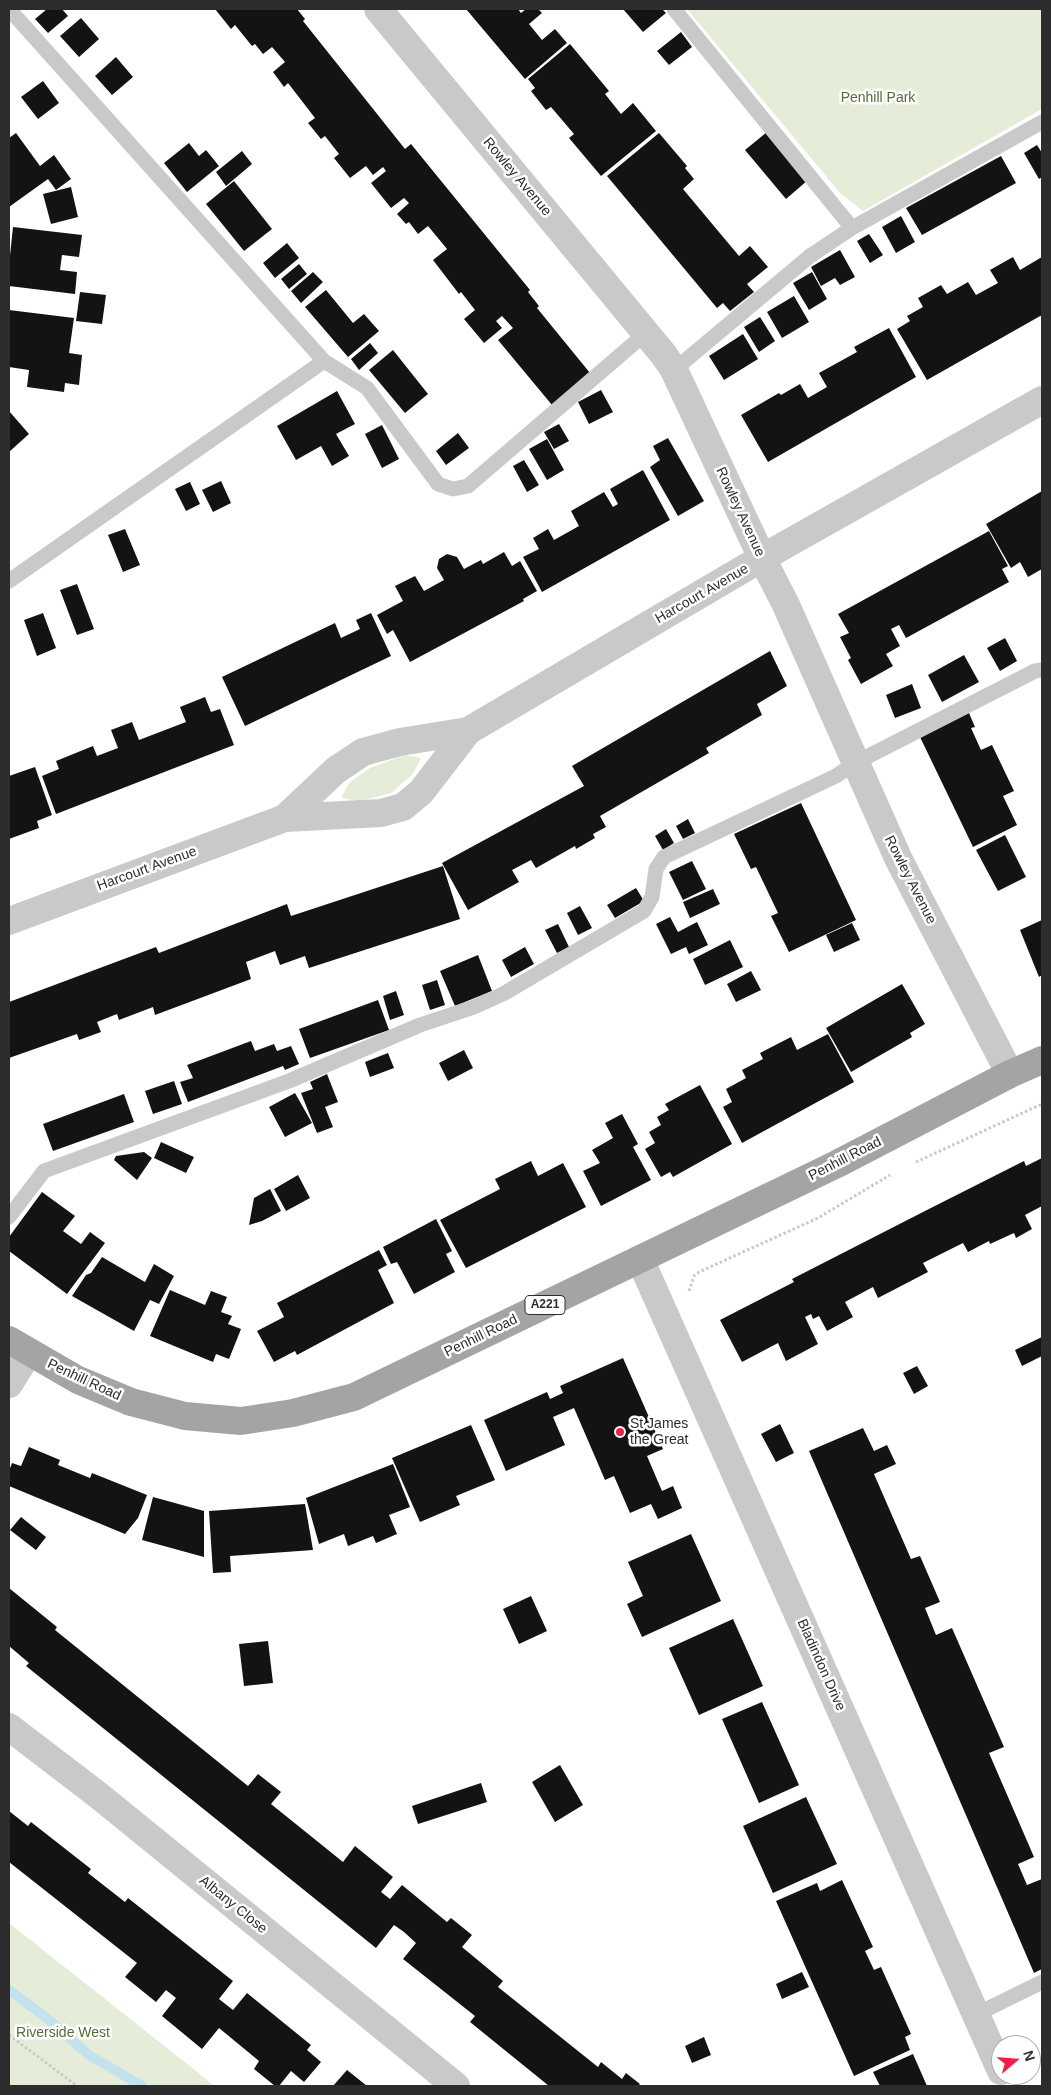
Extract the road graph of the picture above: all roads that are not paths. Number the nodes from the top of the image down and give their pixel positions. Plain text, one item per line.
1 (9, 9) edge
2 (378, 9) edge
3 (674, 9) edge
4 (1042, 122) edge
5 (852, 228) junction
6 (646, 333) junction
7 (324, 361) junction
8 (674, 370) junction
9 (1042, 400) edge
10 (762, 558) junction
11 (9, 581) edge
12 (1042, 670) edge
13 (468, 731) junction
14 (855, 763) junction
15 (284, 818) junction
16 (9, 921) edge
17 (1042, 1060) edge
18 (1010, 1074) junction
19 (9, 1217) edge
20 (640, 1259) junction
21 (19, 1346) edge
22 (9, 1384) edge
23 (9, 1727) edge
24 (1042, 1982) edge
25 (977, 2014) junction
26 (991, 2047) edge
27 (456, 2086) edge

1 - 7 lane
2 - 6 street, Rowley Avenue
3 - 5 lane
4 - 5 lane
5 - 8 lane
6 - 7 lane
6 - 8 street, Rowley Avenue
7 - 11 lane
8 - 10 street, Rowley Avenue
9 - 10 street, Harcourt Avenue
10 - 13 street, Harcourt Avenue
10 - 14 street, Rowley Avenue
12 - 14 lane
13 - 15 street, Harcourt Avenue
13 - 15 street, Harcourt Avenue
14 - 18 street, Rowley Avenue
14 - 19 lane
15 - 16 street, Harcourt Avenue
17 - 18 main road, Penhill Road / A221
18 - 20 main road, Penhill Road / A221
20 - 21 main road, Penhill Road / A221
20 - 25 street, Bladindon Drive
21 - 22 street
23 - 27 street, Albany Close
24 - 25 lane
25 - 26 street, Bladindon Drive

